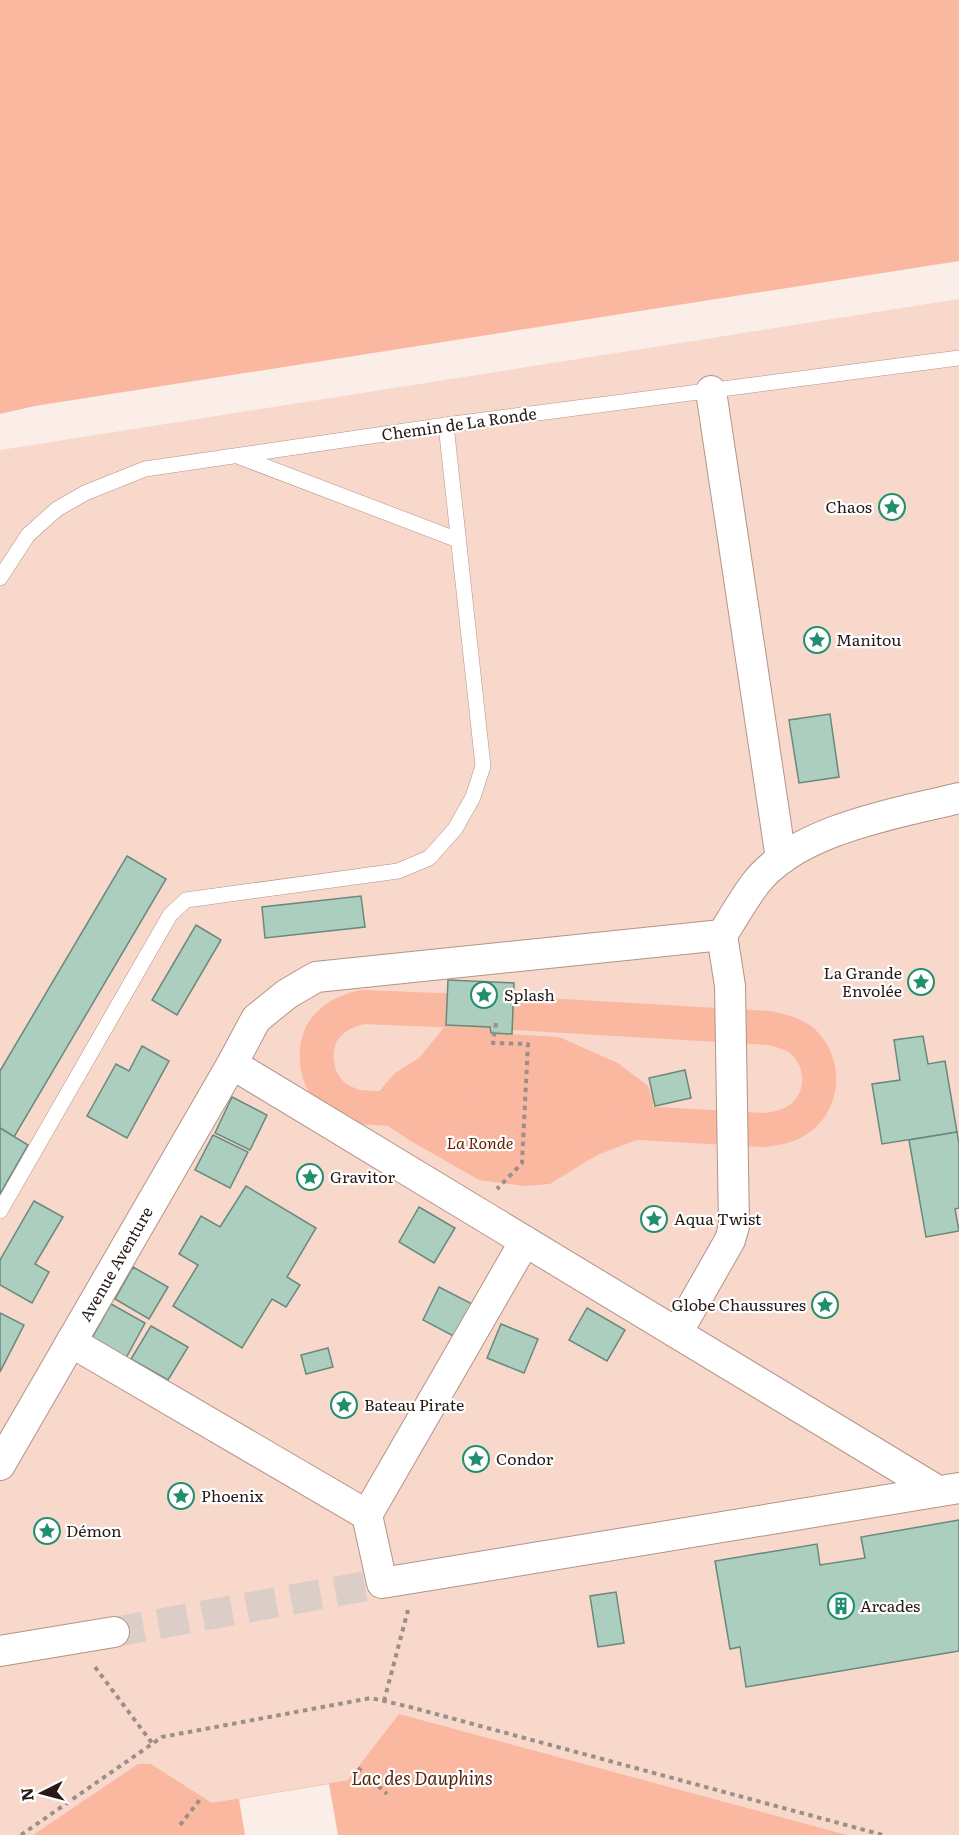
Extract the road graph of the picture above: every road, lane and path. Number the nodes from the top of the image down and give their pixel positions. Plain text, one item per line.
1 (959, 358) edge
2 (711, 391) junction
3 (446, 425) junction
4 (237, 456) junction
5 (458, 540) junction
6 (0, 578) edge
7 (959, 798) edge
8 (781, 859) junction
9 (722, 935) junction
10 (496, 1023) dead end
11 (232, 1064) junction
12 (0, 1211) edge
13 (475, 1211) junction
14 (525, 1241) junction
15 (676, 1333) junction
16 (70, 1342) junction
17 (0, 1465) edge
18 (949, 1489) edge
19 (367, 1515) junction
20 (416, 1577) junction
21 (114, 1632) tunnel mouth
22 (75, 1639) junction
23 (0, 1651) edge
24 (384, 1701) junction
25 (152, 1743) junction
26 (358, 1768) dead end
27 (387, 1794) dead end
28 (202, 1797) dead end
29 (180, 1825) dead end
30 (21, 1835) edge
31 (883, 1835) edge

1 - 2 lane, Chemin de La Ronde
2 - 3 lane, Chemin de La Ronde
2 - 8 street
3 - 4 lane, Chemin de La Ronde
3 - 5 lane
4 - 5 lane
4 - 6 lane, Chemin de La Ronde
5 - 12 lane
7 - 8 street
8 - 9 street
9 - 11 street, Avenue Aventure
9 - 15 street
10 - 13 path
11 - 13 street
11 - 16 street, Avenue Aventure
13 - 14 street
14 - 15 street
14 - 19 street
15 - 18 street
16 - 17 street, Avenue Aventure
16 - 19 street
18 - 20 street
19 - 20 street
20 - 24 path
21 - 22 street
22 - 23 street
22 - 25 path
24 - 25 path
24 - 31 path
25 - 30 path
26 - 27 path
28 - 29 path

